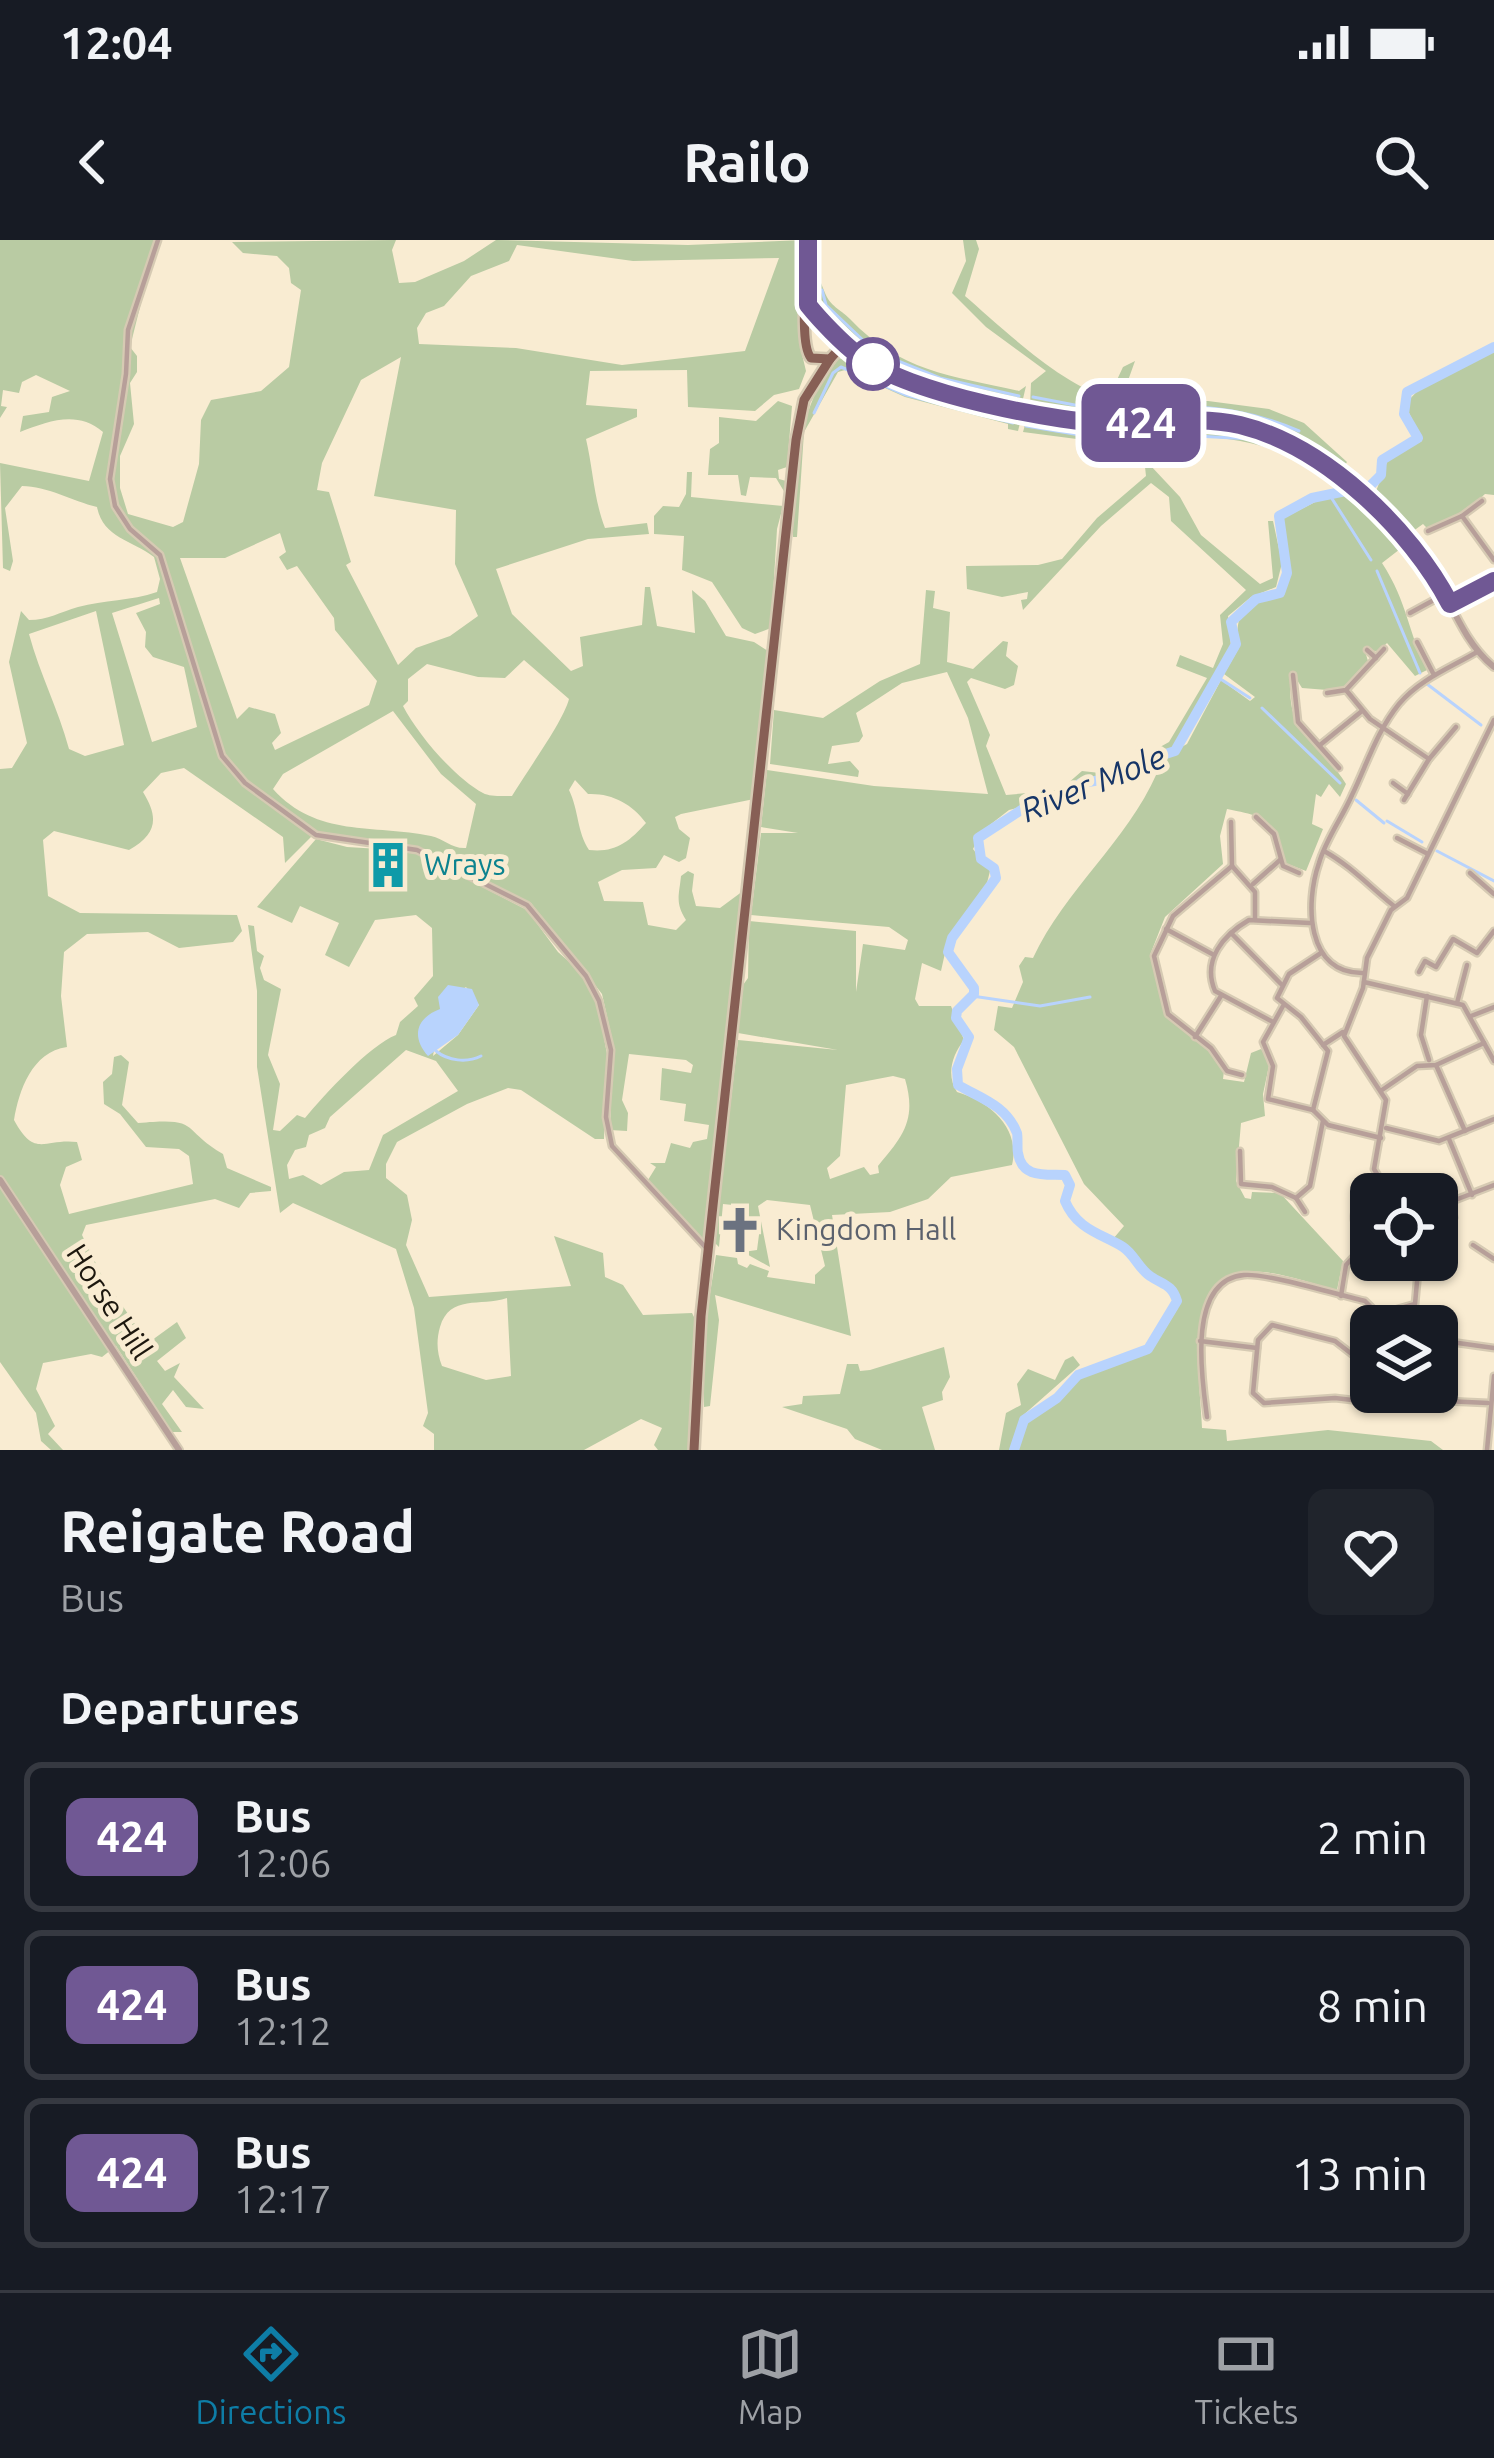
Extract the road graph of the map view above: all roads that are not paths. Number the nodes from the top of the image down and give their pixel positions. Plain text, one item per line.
1 (158, 240) edge
2 (808, 240) edge
3 (808, 305) junction
4 (823, 323) junction
5 (803, 336) junction
6 (840, 340) junction
7 (855, 353) junction
8 (832, 357) junction
9 (812, 358) junction
10 (814, 378) junction
11 (1482, 501) dead end
12 (1462, 516) junction
13 (1428, 531) dead end
14 (1494, 560) edge
15 (1494, 581) edge
16 (1445, 594) junction
17 (1450, 604) junction
18 (1410, 613) dead end
19 (1417, 641) dead end
20 (1384, 649) dead end
21 (1367, 650) dead end
22 (1477, 652) junction
23 (1376, 658) junction
24 (1494, 668) edge
25 (1294, 675) dead end
26 (1434, 675) junction
27 (1346, 690) junction
28 (1327, 693) dead end
29 (1361, 711) junction
30 (1494, 721) edge
31 (1383, 727) junction
32 (1456, 727) dead end
33 (1320, 745) junction
34 (1429, 759) junction
35 (1339, 769) dead end
36 (1394, 783) dead end
37 (1256, 817) dead end
38 (1238, 831) dead end
39 (1397, 838) dead end
40 (1324, 851) junction
41 (1428, 854) junction
42 (1280, 860) junction
43 (1232, 866) junction
44 (1299, 873) dead end
45 (1470, 873) dead end
46 (1251, 886) junction
47 (1494, 894) edge
48 (1394, 907) junction
49 (1255, 919) junction
50 (1312, 923) junction
51 (1166, 929) junction
52 (1494, 931) edge
53 (1231, 933) junction
54 (1321, 953) junction
55 (1214, 955) junction
56 (1467, 965) dead end
57 (1363, 973) junction
58 (1419, 973) dead end
59 (1364, 982) junction
60 (1282, 984) junction
61 (1221, 996) junction
62 (1427, 996) junction
63 (1457, 1003) junction
64 (1283, 1006) junction
65 (1494, 1007) edge
66 (1471, 1016) junction
67 (1273, 1022) junction
68 (1345, 1031) junction
69 (1195, 1037) junction
70 (1344, 1040) junction
71 (1484, 1043) junction
72 (1325, 1048) junction
73 (1494, 1061) edge
74 (1432, 1064) junction
75 (1242, 1075) dead end
76 (1381, 1091) junction
77 (1313, 1110) junction
78 (1494, 1119) edge
79 (1323, 1121) junction
80 (1383, 1127) junction
81 (1465, 1131) junction
82 (1381, 1138) junction
83 (1448, 1139) junction
84 (1240, 1151) dead end
85 (1376, 1173) edge
86 (0, 1180) edge
87 (1494, 1186) edge
88 (1248, 1188) junction
89 (1472, 1195) junction
90 (1248, 1197) dead end
91 (1296, 1198) junction
92 (1458, 1202) edge
93 (1305, 1212) dead end
94 (1473, 1245) dead end
95 (709, 1251) junction
96 (1494, 1259) edge
97 (1350, 1260) edge
98 (1341, 1296) junction
99 (1372, 1305) edge
100 (1200, 1341) junction
101 (1458, 1341) edge
102 (1257, 1348) junction
103 (1350, 1348) edge
104 (1494, 1348) edge
105 (1494, 1376) edge
106 (1493, 1386) edge
107 (1350, 1400) edge
108 (1458, 1401) edge
109 (1489, 1402) junction
110 (1208, 1417) dead end
111 (1490, 1428) edge
112 (179, 1450) edge
113 (694, 1450) edge
114 (1487, 1450) edge

1 - 95 street
2 - 3 main road
3 - 4 main road
3 - 5 main road
4 - 5 main road
4 - 6 main road
5 - 9 main road
6 - 7 street
6 - 8 main road
7 - 8 street
7 - 16 street
8 - 9 main road
8 - 10 main road
9 - 10 main road
10 - 95 main road
11 - 12 street
12 - 13 street
12 - 14 street
15 - 17 street
16 - 17 street
16 - 18 street
17 - 22 street
19 - 26 street
20 - 23 street
21 - 23 street
22 - 24 street
22 - 26 street
23 - 27 street
25 - 33 street
26 - 31 street
27 - 28 street
27 - 29 street
29 - 31 street
29 - 33 street
30 - 41 street
31 - 34 street
31 - 40 street
32 - 34 street
33 - 35 street
34 - 36 street
37 - 42 street
38 - 43 street
39 - 41 street
40 - 48 street
40 - 50 street
41 - 48 street
42 - 44 street
42 - 46 street
43 - 46 street
43 - 51 street
45 - 47 street
46 - 49 street
48 - 57 street
49 - 50 street
49 - 53 street
50 - 54 street
51 - 55 street
51 - 69 street
52 - 58 street
53 - 55 street
53 - 60 street
54 - 57 street
54 - 60 street
55 - 61 street
56 - 63 street
57 - 59 street
59 - 62 street
59 - 68 street
60 - 64 street
61 - 67 street
61 - 69 street
62 - 63 street
62 - 74 street
63 - 66 street
64 - 67 street
64 - 72 street
65 - 66 street
66 - 71 street
67 - 77 street
68 - 70 street
68 - 72 street
69 - 75 street
70 - 72 street
70 - 76 street
71 - 73 street
71 - 74 street
72 - 77 street
74 - 76 street
74 - 81 street
76 - 80 street
77 - 79 street
78 - 81 street
79 - 82 street
79 - 91 street
80 - 82 street
80 - 83 street
81 - 83 street
82 - 85 street
83 - 89 street
84 - 88 street
86 - 112 street, Horse Hill
87 - 89 street
88 - 90 street
88 - 91 street
89 - 92 street
91 - 93 street
94 - 96 street
95 - 113 main road
97 - 98 street
98 - 99 street
98 - 100 street
100 - 102 street
100 - 110 street
101 - 104 street
102 - 103 street
102 - 107 street
105 - 106 street
106 - 109 street
108 - 109 street
109 - 111 street
111 - 114 street

